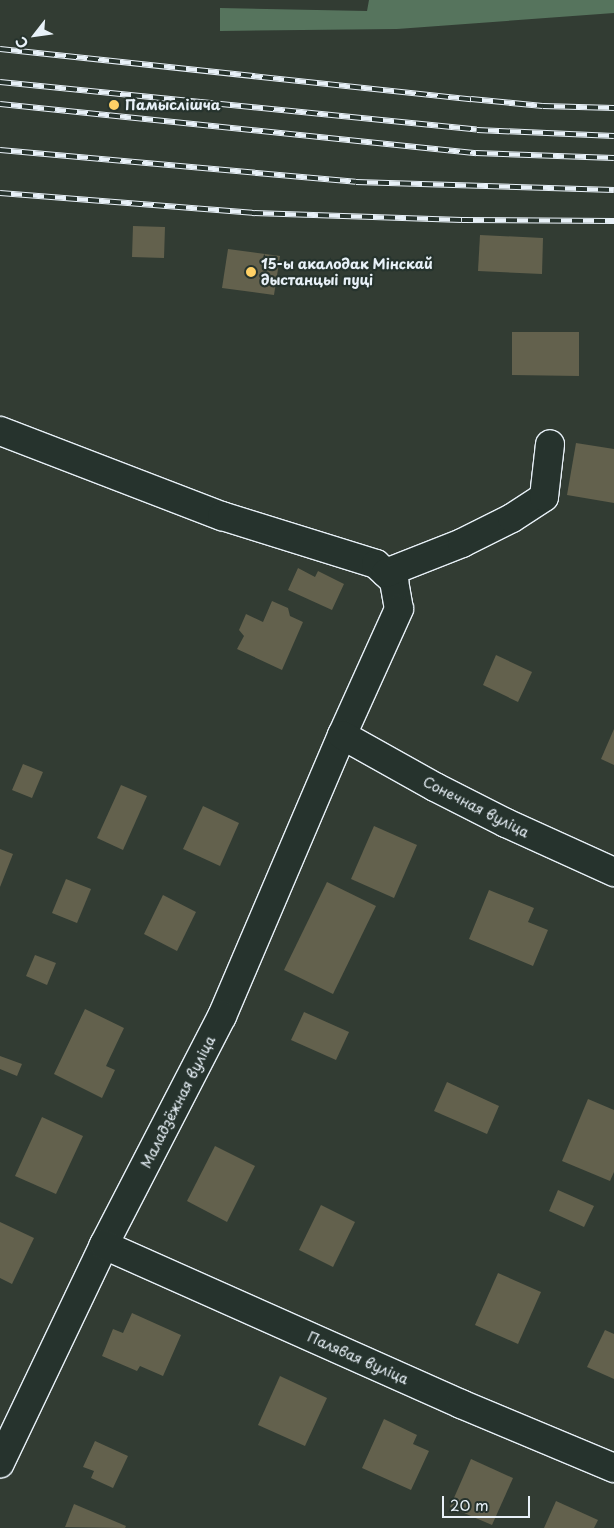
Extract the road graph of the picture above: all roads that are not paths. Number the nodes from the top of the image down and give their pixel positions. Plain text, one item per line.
1 (0, 431) edge
2 (550, 444) dead end
3 (386, 573) junction
4 (342, 735) junction
5 (614, 872) edge
6 (104, 1244) junction
7 (0, 1463) edge
8 (614, 1468) edge

1 - 3 street
2 - 3 street
3 - 4 street, Маладзёжная вуліца
4 - 5 street, Сонечная вуліца
4 - 6 street, Маладзёжная вуліца
6 - 7 street, Маладзёжная вуліца
6 - 8 street, Палявая вуліца

